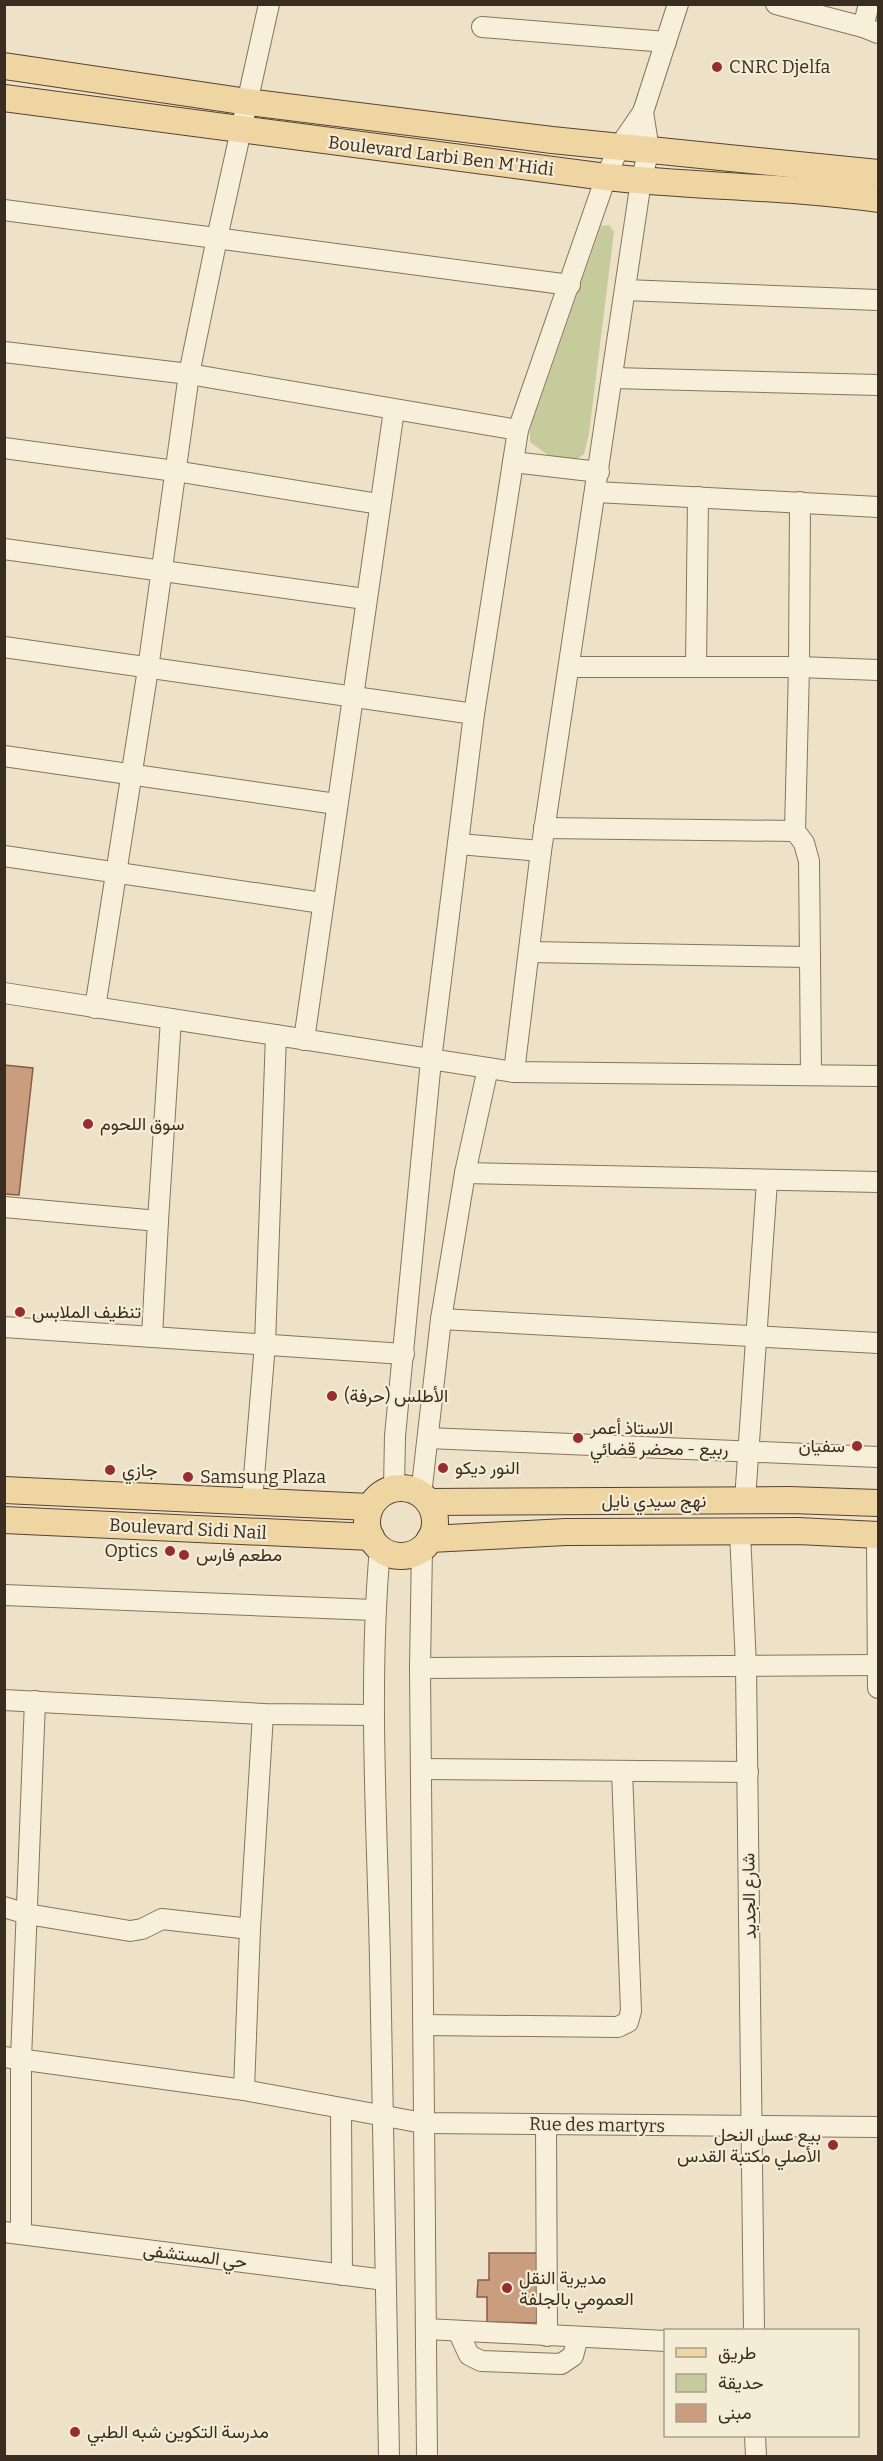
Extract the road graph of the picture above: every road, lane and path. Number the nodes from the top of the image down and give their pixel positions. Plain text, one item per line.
1 (269, 4) edge
2 (678, 4) edge
3 (776, 4) edge
4 (869, 4) edge
5 (482, 27) dead end
6 (871, 30) edge
7 (666, 42) junction
8 (4, 66) edge
9 (4, 98) edge
10 (248, 102) junction
11 (643, 111) junction
12 (242, 129) junction
13 (619, 147) junction
14 (649, 150) junction
15 (879, 173) edge
16 (606, 177) junction
17 (641, 181) junction
18 (879, 199) edge
19 (4, 210) edge
20 (217, 238) junction
21 (570, 285) junction
22 (625, 290) junction
23 (879, 300) edge
24 (4, 352) edge
25 (189, 374) junction
26 (613, 378) junction
27 (879, 385) edge
28 (394, 410) junction
29 (518, 430) junction
30 (4, 448) edge
31 (513, 462) junction
32 (175, 471) junction
33 (599, 472) junction
34 (596, 492) junction
35 (698, 497) junction
36 (800, 502) junction
37 (379, 504) junction
38 (879, 507) edge
39 (4, 549) edge
40 (160, 569) junction
41 (365, 599) junction
42 (4, 647) edge
43 (569, 667) junction
44 (696, 667) junction
45 (800, 667) junction
46 (148, 669) junction
47 (879, 670) edge
48 (352, 697) junction
49 (474, 714) junction
50 (4, 756) edge
51 (131, 774) junction
52 (336, 804) junction
53 (544, 828) junction
54 (795, 831) junction
55 (459, 844) junction
56 (541, 851) junction
57 (4, 856) edge
58 (115, 873) junction
59 (322, 903) junction
60 (529, 952) junction
61 (810, 957) junction
62 (4, 993) edge
63 (95, 1008) junction
64 (171, 1019) junction
65 (276, 1035) junction
66 (304, 1040) junction
67 (431, 1060) junction
68 (488, 1068) junction
69 (514, 1072) junction
70 (878, 1074) edge
71 (811, 1075) junction
72 (465, 1173) junction
73 (767, 1181) junction
74 (879, 1182) edge
75 (4, 1207) edge
76 (158, 1221) junction
77 (441, 1319) junction
78 (4, 1327) edge
79 (757, 1335) junction
80 (152, 1337) junction
81 (879, 1343) edge
82 (266, 1344) junction
83 (404, 1354) junction
84 (428, 1438) junction
85 (750, 1452) junction
86 (879, 1456) edge
87 (394, 1489) junction
88 (4, 1490) edge
89 (425, 1498) junction
90 (745, 1500) junction
91 (252, 1501) junction
92 (879, 1503) edge
93 (370, 1507) junction
94 (4, 1521) edge
95 (740, 1532) junction
96 (878, 1535) edge
97 (375, 1542) junction
98 (426, 1543) junction
99 (4, 1596) edge
100 (374, 1610) junction
101 (746, 1665) junction
102 (878, 1665) edge
103 (420, 1668) junction
104 (879, 1688) edge
105 (4, 1700) edge
106 (35, 1701) junction
107 (263, 1714) junction
108 (374, 1715) junction
109 (422, 1769) junction
110 (622, 1771) junction
111 (748, 1772) junction
112 (4, 1907) edge
113 (27, 1914) junction
114 (250, 1929) junction
115 (424, 2025) junction
116 (13, 2058) edge
117 (244, 2090) junction
118 (341, 2109) junction
119 (384, 2117) junction
120 (423, 2123) junction
121 (546, 2124) junction
122 (752, 2127) junction
123 (879, 2127) edge
124 (12, 2157) edge
125 (13, 2233) edge
126 (342, 2274) junction
127 (385, 2280) junction
128 (754, 2329) edge
129 (426, 2330) junction
130 (458, 2331) junction
131 (547, 2336) junction
132 (578, 2337) junction
133 (664, 2342) edge
134 (755, 2437) edge
135 (389, 2457) edge
136 (427, 2457) edge
137 (756, 2457) edge

1 - 10 street
2 - 7 street
3 - 6 street
4 - 6 street
5 - 7 street
7 - 11 street
8 - 10 main road
9 - 12 main road, Boulevard Larbi Ben M'Hidi
10 - 12 street
10 - 13 main road
11 - 13 street
11 - 14 street
12 - 16 main road, Boulevard Larbi Ben M'Hidi
12 - 20 street
13 - 14 main road
13 - 16 street
14 - 15 main road
14 - 17 street
16 - 17 main road, Boulevard Larbi Ben M'Hidi
16 - 21 street
17 - 18 main road, Boulevard Larbi Ben M'Hidi
17 - 22 street
19 - 20 street
20 - 21 street
20 - 25 street
21 - 29 street
22 - 23 street
22 - 26 street
24 - 25 street
25 - 28 street
25 - 32 street
26 - 27 street
26 - 33 street
28 - 29 street
28 - 37 street
29 - 31 street
30 - 32 street
31 - 33 street
31 - 49 street
32 - 37 street
32 - 40 street
33 - 34 street
34 - 35 street
34 - 43 street
35 - 36 street
35 - 44 street
36 - 38 street
36 - 45 street
37 - 41 street
39 - 40 street
40 - 41 street
40 - 46 street
41 - 48 street
42 - 46 street
43 - 44 street
43 - 53 street
44 - 45 street
45 - 47 street
45 - 54 street
46 - 48 street
46 - 51 street
48 - 49 street
48 - 52 street
49 - 55 street
50 - 51 street
51 - 52 street
51 - 58 street
52 - 59 street
53 - 54 street
53 - 56 street
54 - 61 street
55 - 56 street
55 - 67 street
56 - 60 street
57 - 58 street
58 - 59 street
58 - 63 street
59 - 66 street
60 - 61 street
60 - 69 street
61 - 71 street
62 - 63 street
63 - 64 street
64 - 65 street
64 - 76 street
65 - 66 street
65 - 82 street
66 - 67 street
67 - 68 street
67 - 83 street
68 - 69 street
68 - 72 street
69 - 71 street
70 - 71 street
72 - 73 street
72 - 77 street
73 - 74 street
73 - 79 street
75 - 76 street
76 - 80 street
77 - 79 street
77 - 84 street
78 - 80 street
79 - 81 street
79 - 85 street
80 - 82 street
82 - 83 street
82 - 91 street
83 - 87 street
84 - 85 street
84 - 89 street
85 - 86 street
85 - 90 street
87 - 89 main road
87 - 93 main road
88 - 91 main road, Boulevard Sidi Nail
89 - 90 main road, نهج سيدي نايل
89 - 98 main road
90 - 92 main road, نهج سيدي نايل
91 - 93 main road, Boulevard Sidi Nail
93 - 97 main road
94 - 97 main road, Boulevard Sidi Nail
95 - 96 main road, نهج سيدي نايل
95 - 98 main road, نهج سيدي نايل
95 - 101 street, شارع الجديد
96 - 102 street
97 - 98 main road
97 - 100 street
98 - 103 street
99 - 100 street
100 - 108 street
101 - 102 street
101 - 103 street
101 - 111 street, شارع الجديد
102 - 104 street
103 - 109 street
105 - 106 street
106 - 107 street
106 - 113 street
107 - 108 street
107 - 114 street
108 - 119 street
109 - 110 street
109 - 115 street
110 - 111 street
110 - 115 street
111 - 122 street, شارع الجديد
112 - 113 street
113 - 114 street
113 - 116 street
114 - 117 street
115 - 120 street
116 - 117 street, Rue des martyrs
116 - 124 street
117 - 118 street, Rue des martyrs
118 - 119 street, Rue des martyrs
118 - 126 street
119 - 120 street, Rue des martyrs
119 - 127 street
120 - 121 street, Rue des martyrs
120 - 129 street
121 - 122 street, Rue des martyrs
121 - 131 street
122 - 123 street, Rue des martyrs
122 - 128 street, شارع الجديد
124 - 125 street
125 - 126 street, حي المستشفى
126 - 127 street, حي المستشفى
127 - 135 street
129 - 130 street
129 - 136 street
130 - 131 street
130 - 132 street
131 - 132 street
132 - 133 street
134 - 137 street

